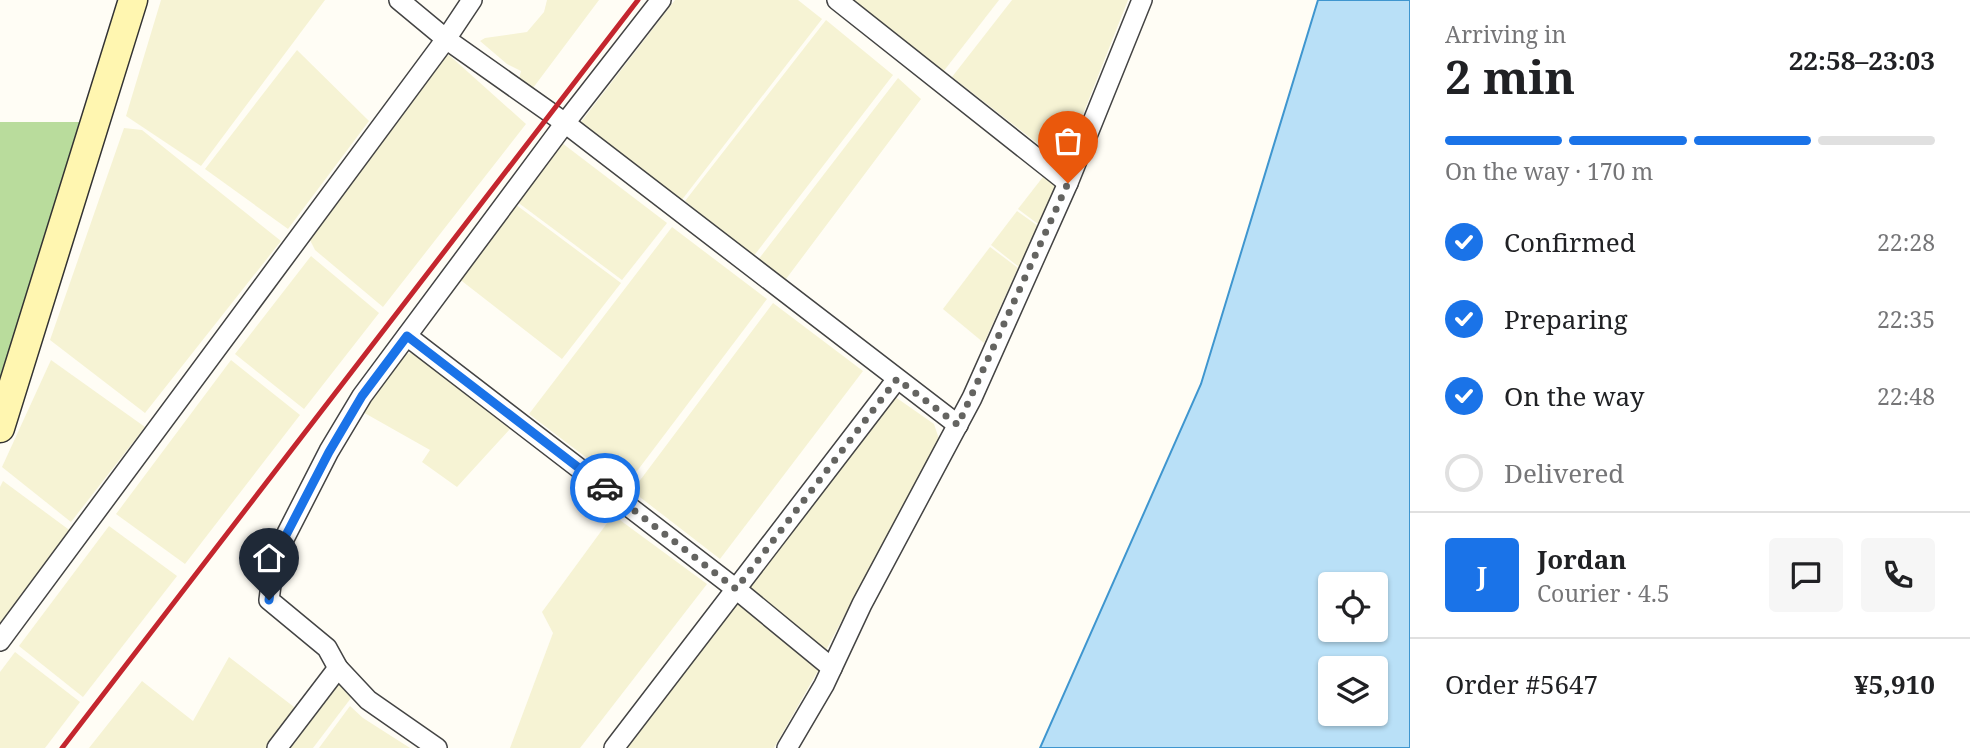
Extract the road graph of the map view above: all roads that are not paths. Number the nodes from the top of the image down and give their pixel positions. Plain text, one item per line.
1 (133, 0) edge
2 (400, 0) edge
3 (472, 0) edge
4 (661, 0) edge
5 (837, 0) edge
6 (1142, 0) edge
7 (446, 39) junction
8 (565, 123) junction
9 (1068, 183) junction
10 (407, 336) junction
11 (897, 379) junction
12 (958, 425) junction
13 (0, 428) edge
14 (736, 589) junction
15 (0, 641) edge
16 (832, 667) junction
17 (338, 668) junction
18 (277, 748) edge
19 (437, 748) edge
20 (614, 748) edge
21 (787, 748) edge

1 - 13 street
2 - 7 street
3 - 7 street
4 - 8 street
5 - 9 street
6 - 9 street
7 - 8 street
7 - 15 street
8 - 10 street
8 - 11 street
9 - 12 street
10 - 14 street
10 - 17 street
11 - 12 street
11 - 14 street
12 - 16 street
14 - 16 street
14 - 20 street
16 - 21 street
17 - 18 street
17 - 19 street

